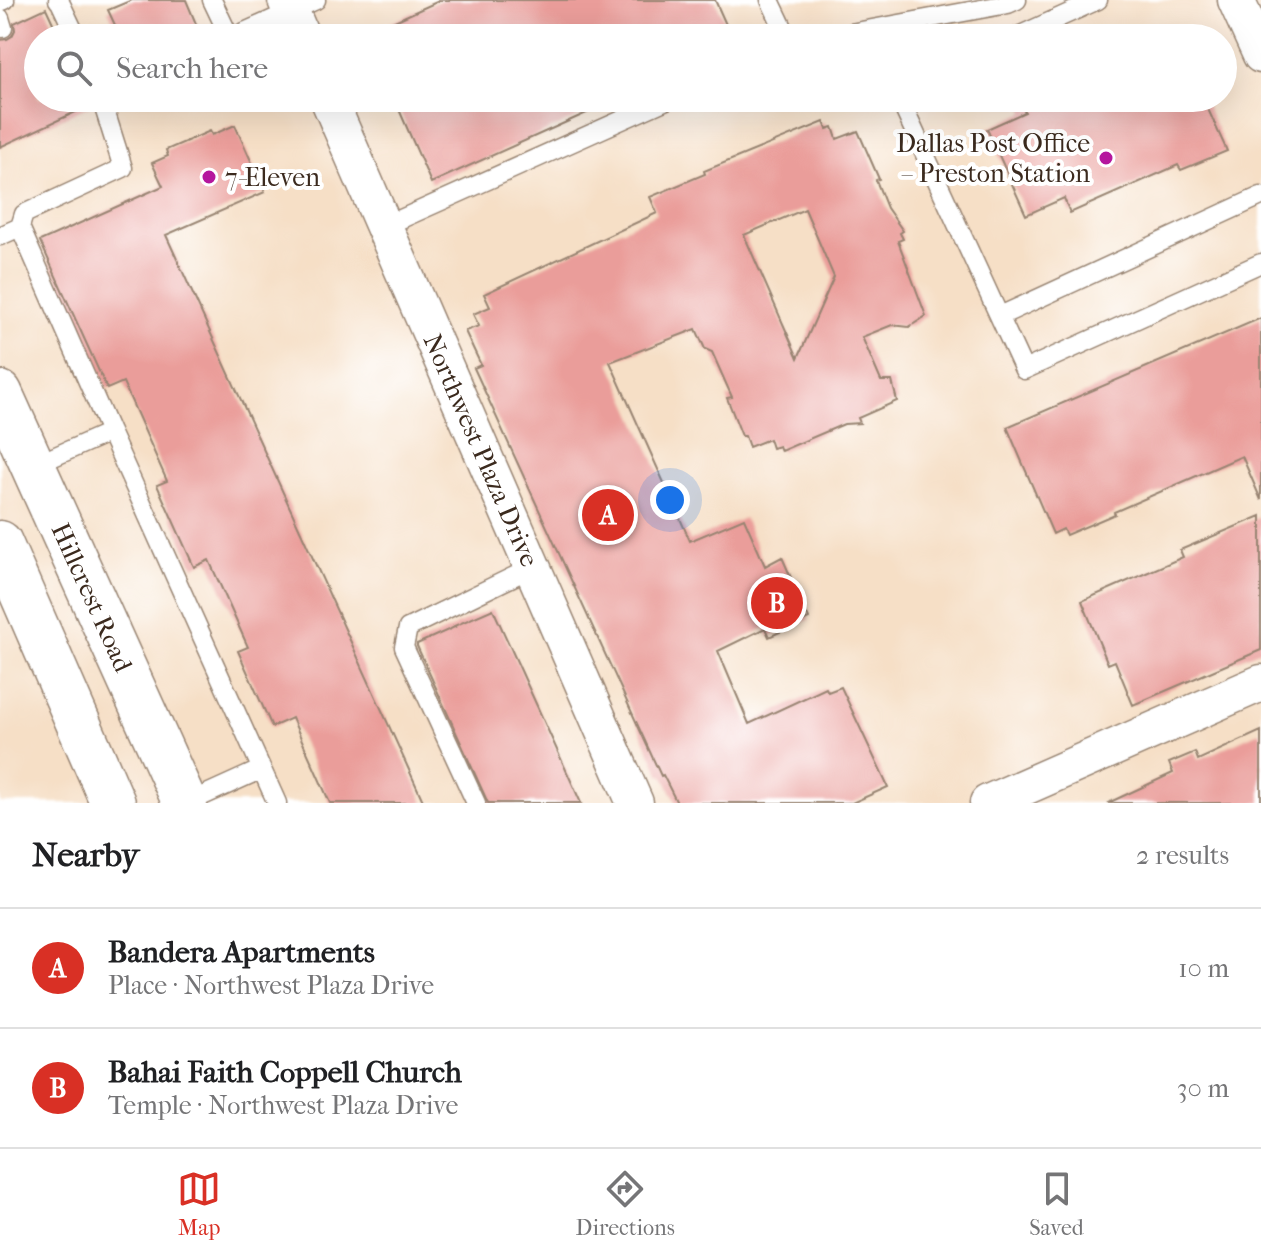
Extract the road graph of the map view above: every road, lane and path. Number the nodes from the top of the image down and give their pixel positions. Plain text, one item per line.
1 (58, 0) edge
2 (212, 0) edge
3 (770, 0) edge
4 (1017, 0) edge
5 (1098, 0) edge
6 (1236, 0) edge
7 (299, 12) edge
8 (70, 24) edge
9 (223, 24) edge
10 (267, 24) edge
11 (781, 24) edge
12 (899, 24) edge
13 (1045, 24) edge
14 (1261, 55) edge
15 (106, 112) edge
16 (334, 112) edge
17 (640, 112) edge
18 (905, 112) edge
19 (1261, 196) edge
20 (20, 227) junction
21 (383, 227) junction
22 (0, 236) edge
23 (1261, 263) edge
24 (1000, 316) junction
25 (0, 393) edge
26 (110, 432) junction
27 (20, 464) edge
28 (0, 543) edge
29 (531, 568) junction
30 (1261, 683) edge
31 (262, 769) junction
32 (113, 803) edge
33 (186, 803) edge
34 (277, 803) edge
35 (476, 803) edge
36 (635, 803) edge
37 (988, 803) edge

1 - 8 lane
2 - 9 lane
3 - 11 lane
4 - 12 lane
5 - 13 lane
6 - 14 street
7 - 10 lane
15 - 20 lane
16 - 21 street, Northwest Plaza Drive
17 - 21 lane
18 - 24 lane
19 - 24 lane
20 - 22 lane
20 - 26 lane
21 - 29 street, Northwest Plaza Drive
23 - 24 lane
25 - 27 main road, Hillcrest Road
26 - 27 lane
26 - 31 lane
27 - 33 main road, Hillcrest Road
28 - 32 main road
29 - 35 lane
29 - 36 street, Northwest Plaza Drive
30 - 37 street
31 - 33 lane
31 - 34 lane

